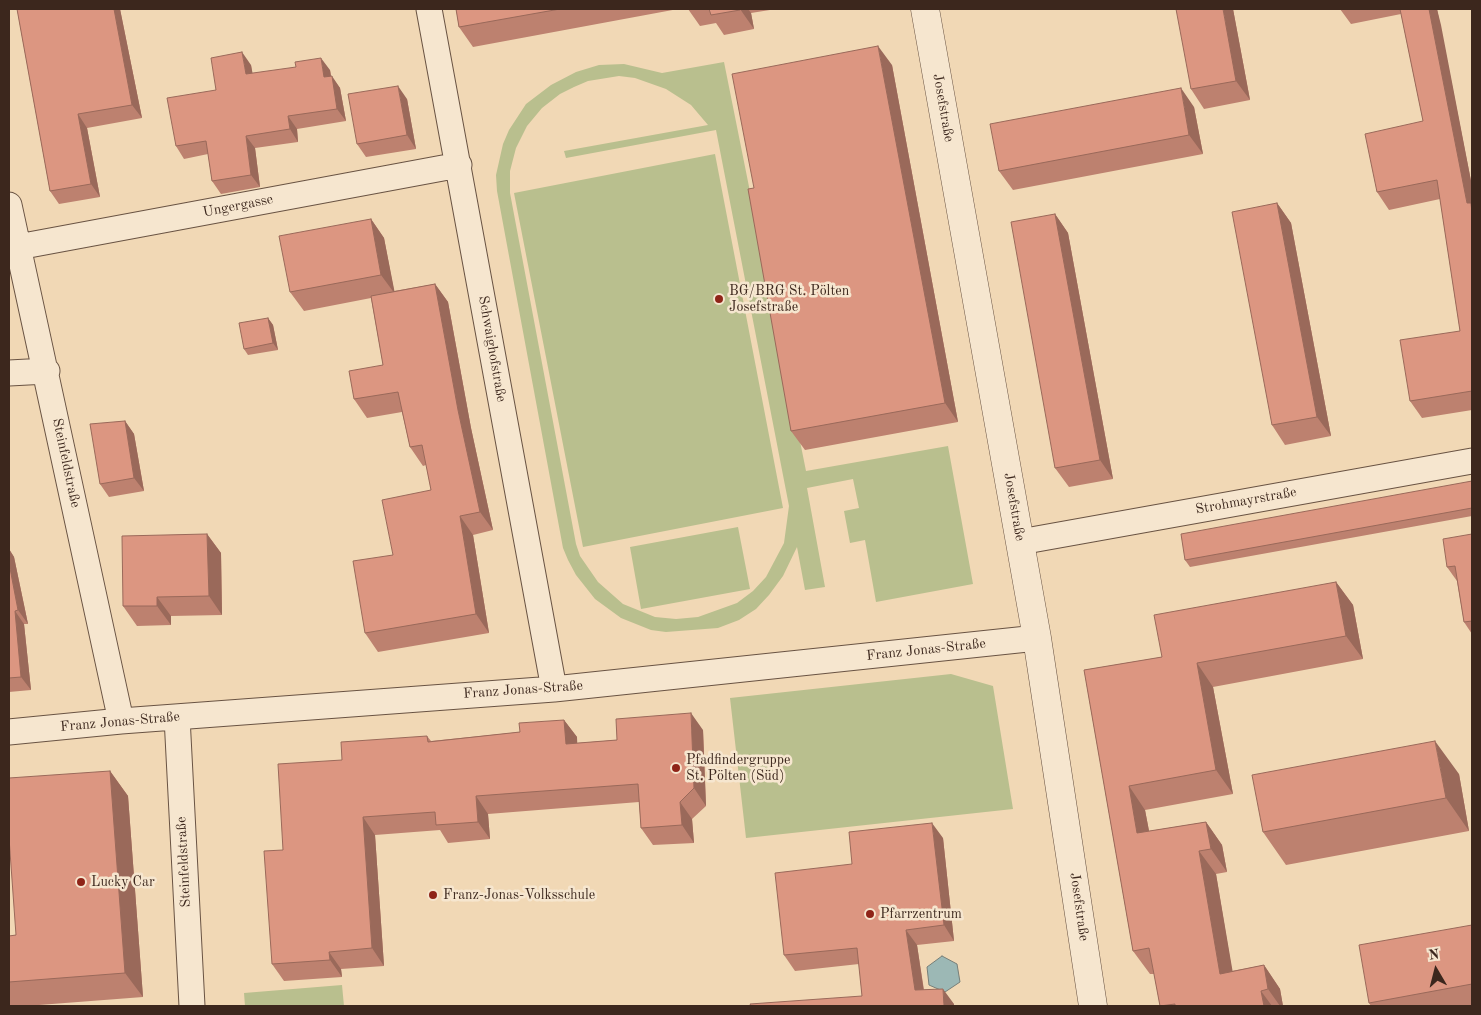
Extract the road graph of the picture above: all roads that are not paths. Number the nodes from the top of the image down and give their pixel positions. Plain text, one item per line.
1 (429, 9) edge
2 (925, 9) edge
3 (459, 165) junction
4 (9, 205) edge
5 (18, 247) junction
6 (46, 371) junction
7 (9, 373) edge
8 (1472, 461) edge
9 (1020, 542) junction
10 (1037, 638) junction
11 (554, 689) junction
12 (177, 717) junction
13 (122, 721) junction
14 (9, 732) edge
15 (192, 1006) edge
16 (1093, 1006) edge

1 - 3 street, Schwaighofstraße
2 - 9 street, Josefstraße
3 - 5 street, Ungergasse
3 - 11 street, Schwaighofstraße
4 - 5 street, Steinfeldstraße
5 - 6 street, Steinfeldstraße
6 - 7 street
6 - 13 street, Steinfeldstraße
8 - 9 street, Strohmayrstraße
9 - 10 street, Josefstraße
10 - 11 street, Franz Jonas-Straße
10 - 16 street, Josefstraße
11 - 12 street, Franz Jonas-Straße
12 - 13 street, Franz Jonas-Straße
12 - 15 street, Steinfeldstraße
13 - 14 street, Franz Jonas-Straße

